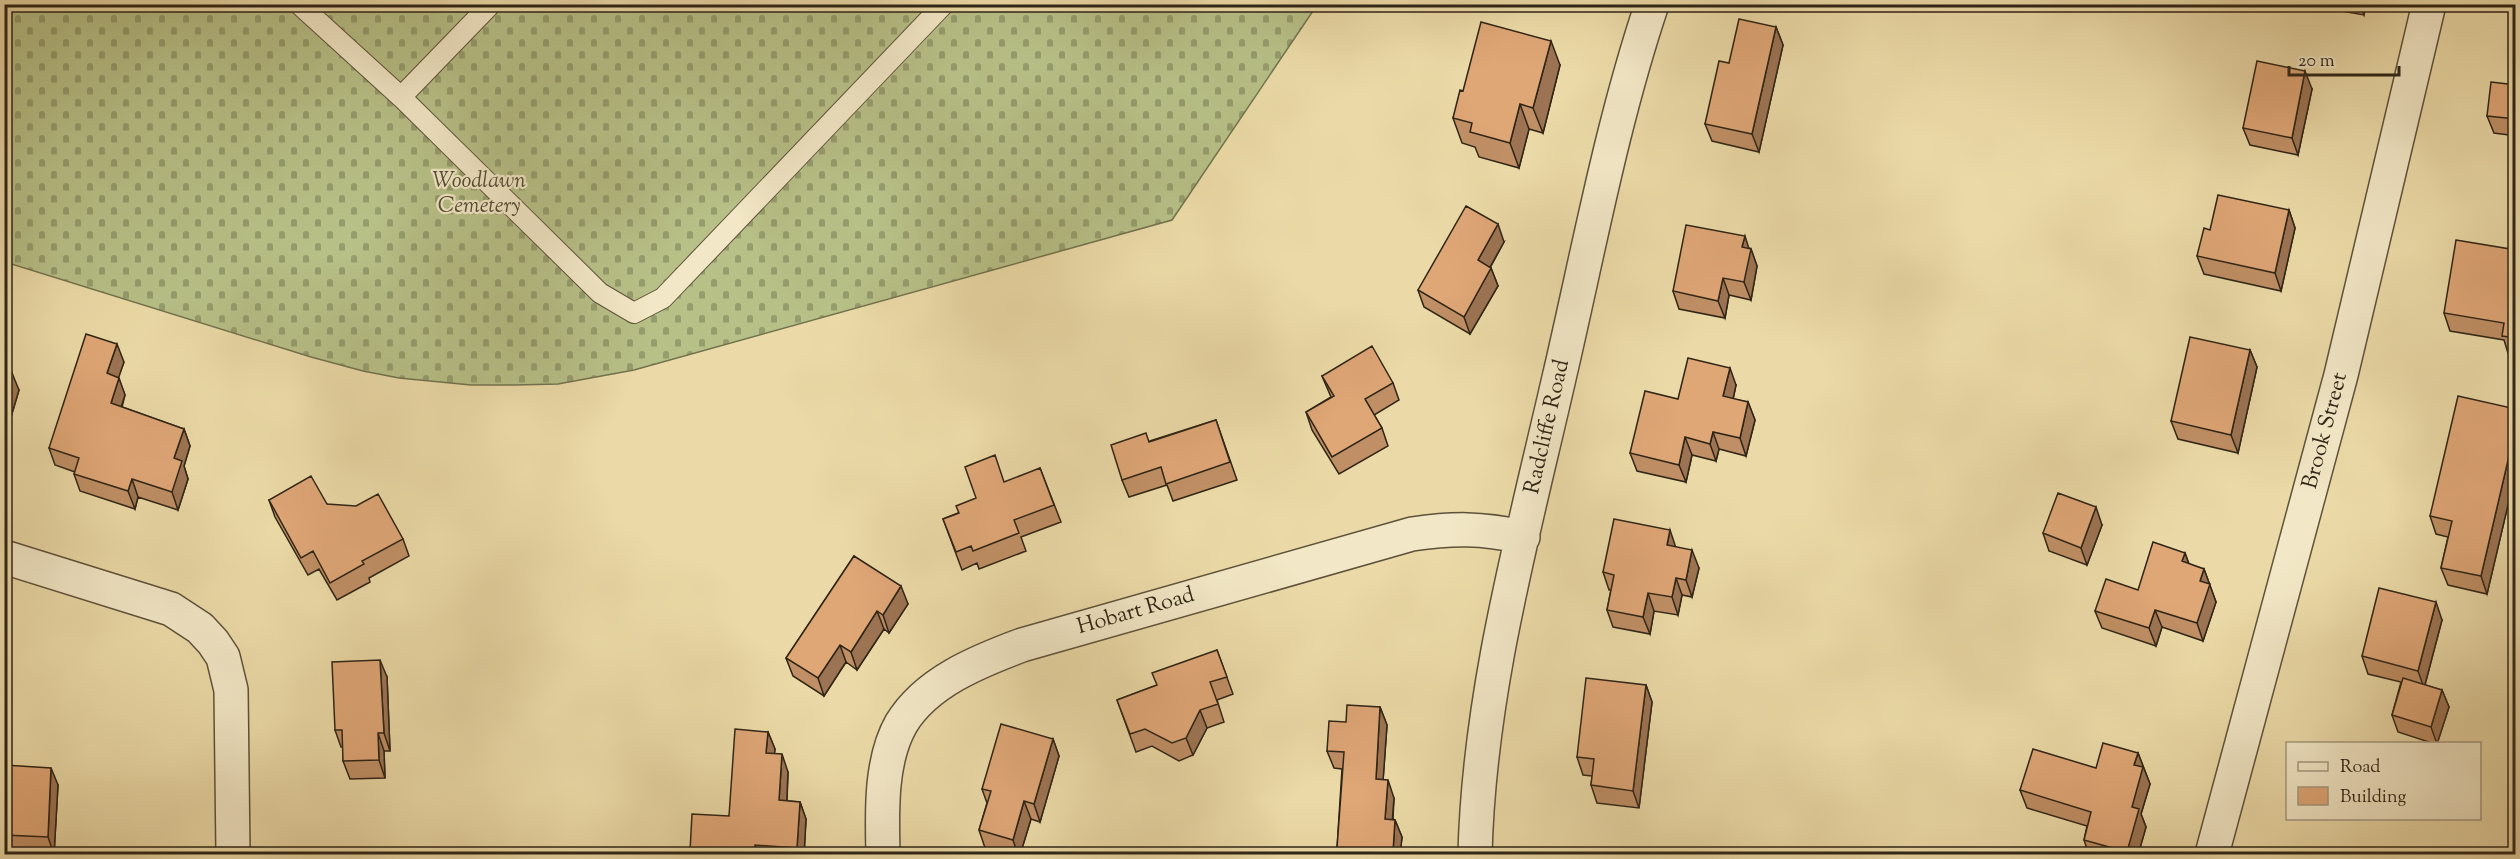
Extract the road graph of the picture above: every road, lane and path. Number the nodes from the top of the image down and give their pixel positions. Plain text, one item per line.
1 (300, 4) edge
2 (491, 4) edge
3 (944, 4) edge
4 (1652, 4) edge
5 (2429, 4) edge
6 (400, 97) junction
7 (1523, 537) junction
8 (4, 557) edge
9 (233, 855) edge
10 (883, 855) edge
11 (1475, 855) edge
12 (2212, 855) edge

1 - 6 lane
2 - 6 lane
3 - 6 lane
4 - 7 street, Radcliffe Road
5 - 12 street, Brook Street
7 - 10 street, Hobart Road
7 - 11 street, Radcliffe Road
8 - 9 street

